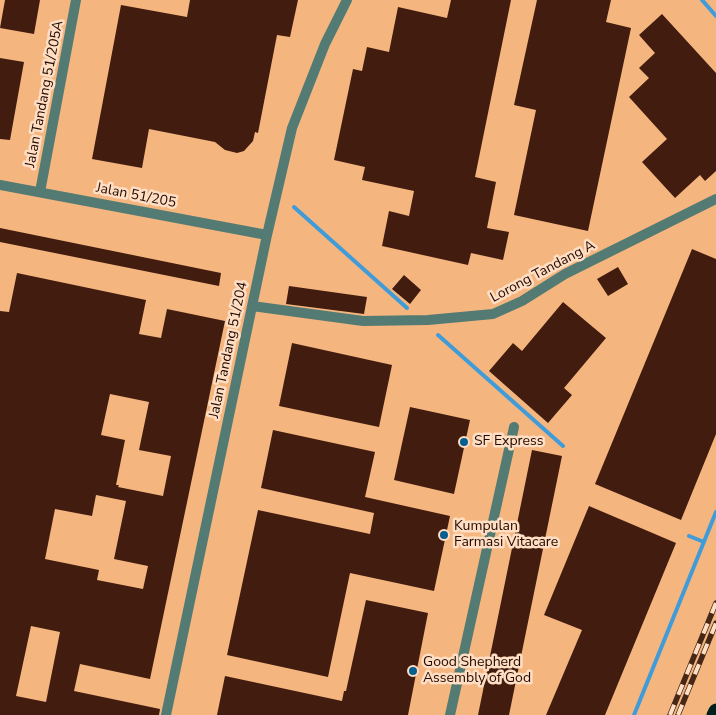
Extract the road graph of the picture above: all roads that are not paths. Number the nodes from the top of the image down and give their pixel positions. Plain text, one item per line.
1 (76, 0) edge
2 (347, 0) edge
3 (0, 185) edge
4 (40, 192) junction
5 (716, 199) edge
6 (267, 235) junction
7 (252, 306) junction
8 (514, 427) dead end
9 (166, 715) edge
10 (450, 715) edge

1 - 4 street, Jalan Tandang 51/205A
2 - 6 street, Jalan Tandang 51/204
3 - 4 street, Jalan 51/205
4 - 6 street, Jalan 51/205
5 - 7 street, Lorong Tandang A
6 - 7 street, Jalan Tandang 51/204
7 - 9 street, Jalan Tandang 51/204
8 - 10 street

